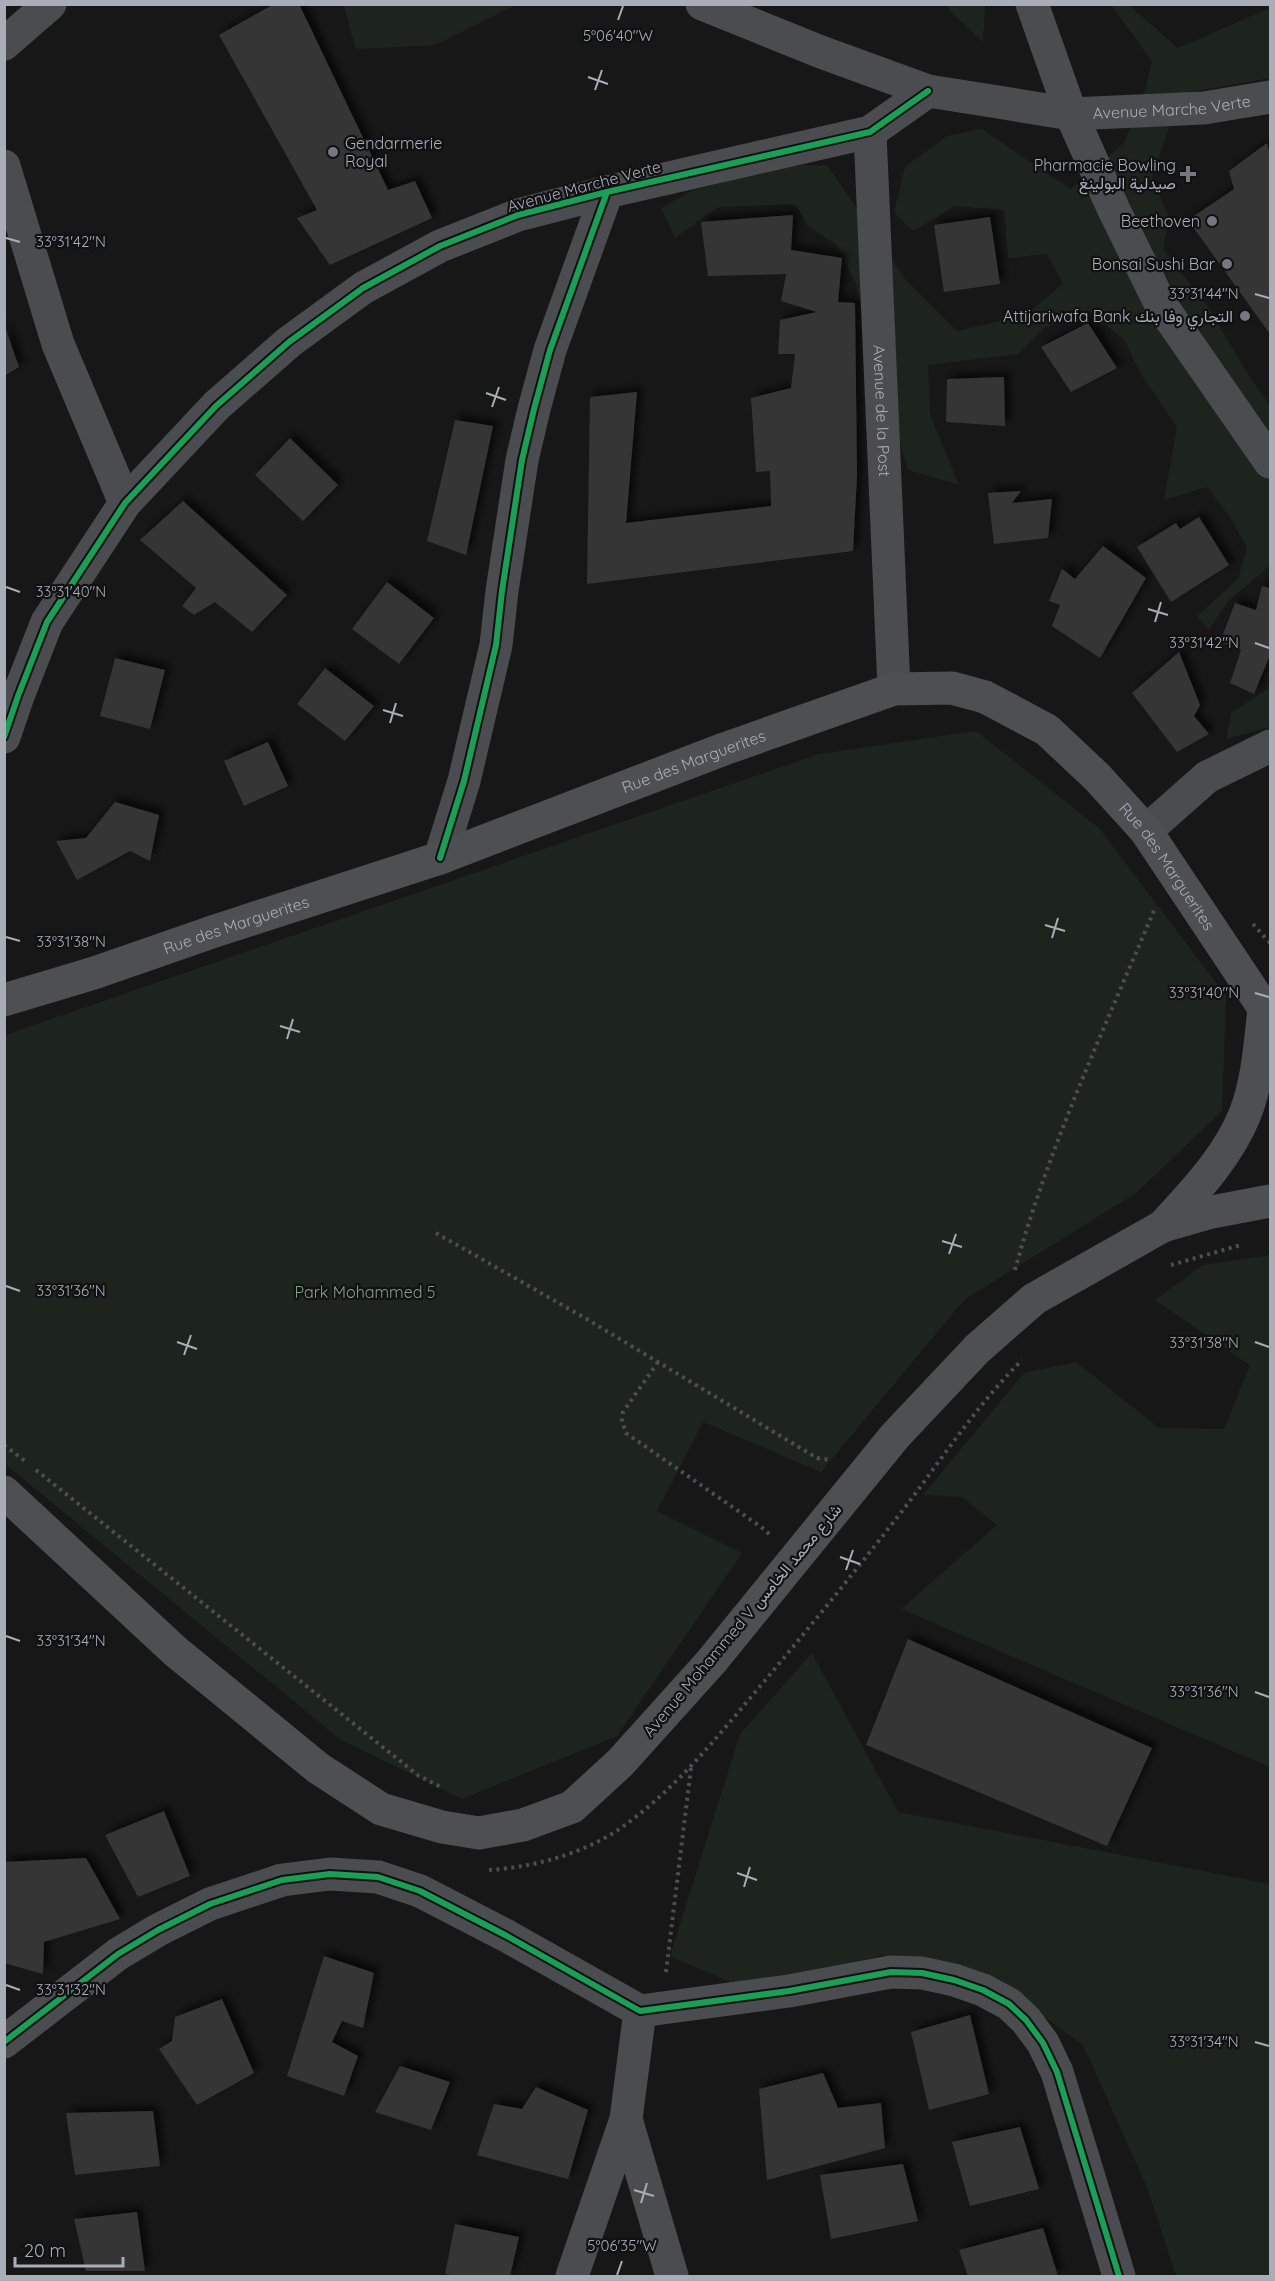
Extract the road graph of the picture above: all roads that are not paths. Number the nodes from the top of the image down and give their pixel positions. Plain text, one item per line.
1 (50, 4) edge
2 (702, 4) edge
3 (1032, 4) edge
4 (4, 44) edge
5 (928, 91) junction
6 (1270, 97) edge
7 (1071, 114) junction
8 (870, 132) junction
9 (4, 166) edge
10 (607, 192) junction
11 (1270, 462) edge
12 (125, 504) junction
13 (894, 688) junction
14 (4, 737) edge
15 (1270, 747) edge
16 (1146, 831) junction
17 (440, 858) junction
18 (4, 1000) edge
19 (1267, 1013) edge
20 (1270, 1201) edge
21 (1163, 1226) junction
22 (4, 1492) edge
23 (651, 2010) junction
24 (4, 2042) edge
25 (626, 2119) junction
26 (572, 2277) edge
27 (672, 2277) edge
28 (1119, 2277) edge

1 - 4 street
2 - 5 street, Avenue Marche Verte
3 - 7 street
5 - 7 street, Avenue Marche Verte
5 - 8 street, Avenue Marche Verte
6 - 7 street, Avenue Marche Verte
7 - 11 street
8 - 10 street, Avenue Marche Verte
8 - 13 street, Avenue de la Post
9 - 12 street
10 - 12 street, Avenue Marche Verte
10 - 17 street
12 - 14 street, Avenue Marche Verte
13 - 16 main road, Rue des Marguerites
13 - 17 main road, Rue des Marguerites
15 - 16 street
16 - 19 main road, Rue des Marguerites
17 - 18 main road, Rue des Marguerites
19 - 21 main road
20 - 21 main road
21 - 22 main road, Avenue Mohammed V شارع محمد الخامس
23 - 24 street
23 - 25 street
23 - 28 street
25 - 26 street
25 - 27 street

